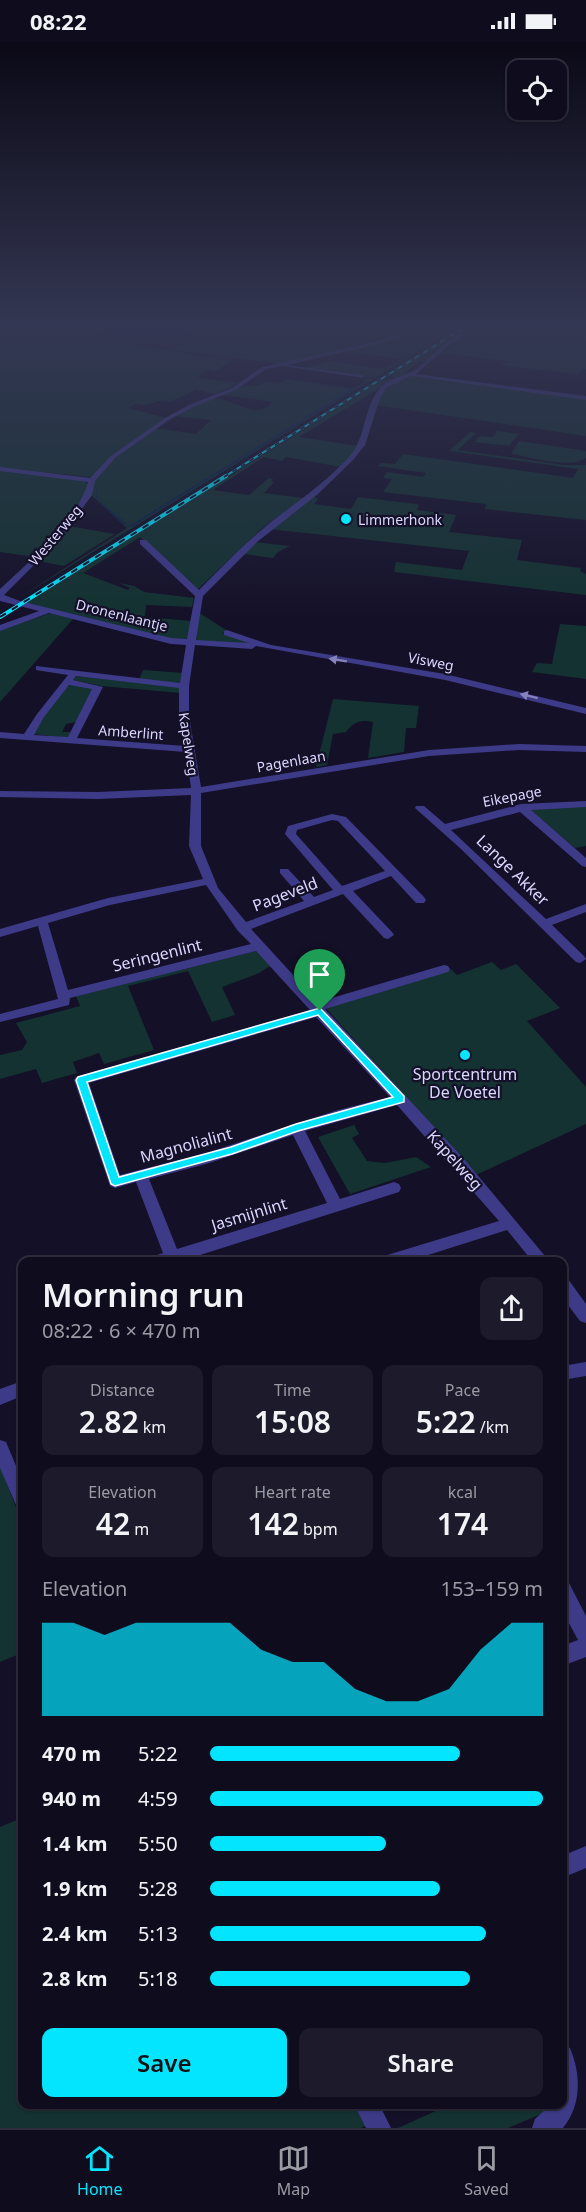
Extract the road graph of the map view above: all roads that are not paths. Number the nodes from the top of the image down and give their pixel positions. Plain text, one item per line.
1 (158, 425) edge
2 (368, 425) edge
3 (0, 469) edge
4 (92, 480) junction
5 (143, 542) dead end
6 (0, 595) edge
7 (199, 595) junction
8 (47, 611) junction
9 (0, 627) edge
10 (227, 633) dead end
11 (191, 643) junction
12 (269, 647) junction
13 (39, 668) dead end
14 (70, 677) junction
15 (184, 686) junction
16 (586, 711) edge
17 (0, 735) edge
18 (28, 736) junction
19 (71, 740) junction
20 (189, 749) junction
21 (586, 749) edge
22 (196, 791) junction
23 (0, 794) edge
24 (586, 804) edge
25 (521, 807) junction
26 (420, 808) dead end
27 (445, 828) junction
28 (586, 849) edge
29 (573, 853) junction
30 (586, 864) edge
31 (284, 871) dead end
32 (393, 872) junction
33 (208, 881) junction
34 (342, 890) junction
35 (420, 900) dead end
36 (311, 901) junction
37 (586, 908) edge
38 (42, 921) junction
39 (544, 924) junction
40 (242, 928) junction
41 (0, 933) edge
42 (388, 935) dead end
43 (258, 946) junction
44 (580, 959) dead end
45 (444, 969) dead end
46 (63, 996) junction
47 (318, 1009) junction
48 (0, 1018) edge
49 (400, 1099) junction
50 (296, 1128) junction
51 (140, 1175) junction
52 (394, 1188) dead end
53 (336, 1206) junction
54 (511, 1224) junction
55 (172, 1257) joint
56 (401, 1257) edge
57 (539, 1257) edge
58 (567, 1291) edge
59 (586, 1316) edge
60 (586, 1369) edge
61 (567, 1372) edge
62 (18, 1390) edge
63 (0, 1397) edge
64 (0, 1448) edge
65 (18, 1490) edge
66 (567, 1600) edge
67 (586, 1636) edge
68 (586, 1647) edge
69 (567, 1654) edge
70 (586, 1857) edge
71 (567, 1865) edge
72 (369, 2109) edge
73 (562, 2109) edge
74 (379, 2128) edge
75 (544, 2128) edge

1 - 4 street, Westerweg
2 - 7 street
3 - 4 street
4 - 6 street, Westerweg
5 - 7 street
6 - 8 street, Westerweg
7 - 11 street, Kapelweg
8 - 9 street
8 - 11 street, Dronenlaantje
10 - 12 street, Visweg
11 - 12 street, Visweg
11 - 15 street, Kapelweg
16 -> 12 street, Visweg
13 - 14 street, Amberlint
14 - 15 street, Amberlint
14 - 18 street
14 - 19 street, Amberlint
15 - 20 street, Kapelweg
17 - 18 street, Amberlint
18 - 19 street, Amberlint
19 - 20 street, Amberlint
20 - 22 street, Kapelweg
21 - 22 street, Pagenlaan
22 - 23 street, Pagenlaan
22 - 33 street, Kapelweg
24 - 25 street, Eikepage
25 - 27 street, Eikepage
25 - 29 street
26 - 27 street, Lange Akker
27 - 39 street, Lange Akker
28 - 29 street
29 - 30 street
31 - 36 street
32 - 34 street, Pageveld
32 - 34 street, Pageveld
32 - 35 street, Pageveld
33 - 38 street
33 - 40 street, Kapelweg
34 - 36 street, Pageveld
34 - 42 street, Pageveld
36 - 40 street, Pageveld
37 - 39 street
38 - 41 street
38 - 46 street
39 - 44 street, Lange Akker
40 - 43 street, Kapelweg
43 - 46 street, Seringenlint
43 - 47 street, Kapelweg
45 - 47 street
46 - 48 street, Seringenlint
47 - 49 street, Kapelweg
47 - 51 street, Magnolialint
49 - 50 street, Magnolialint
49 - 54 street, Kapelweg
50 - 51 street, Magnolialint
50 - 53 street
51 - 55 street
52 - 53 street, Jasmijnlint
53 - 55 street, Jasmijnlint
54 - 56 street
54 - 57 street, Kapelweg
58 - 59 street
60 - 61 street
62 - 63 street
64 - 65 street
66 - 67 street
68 - 69 street
70 - 71 street
72 - 74 street
73 - 75 street

